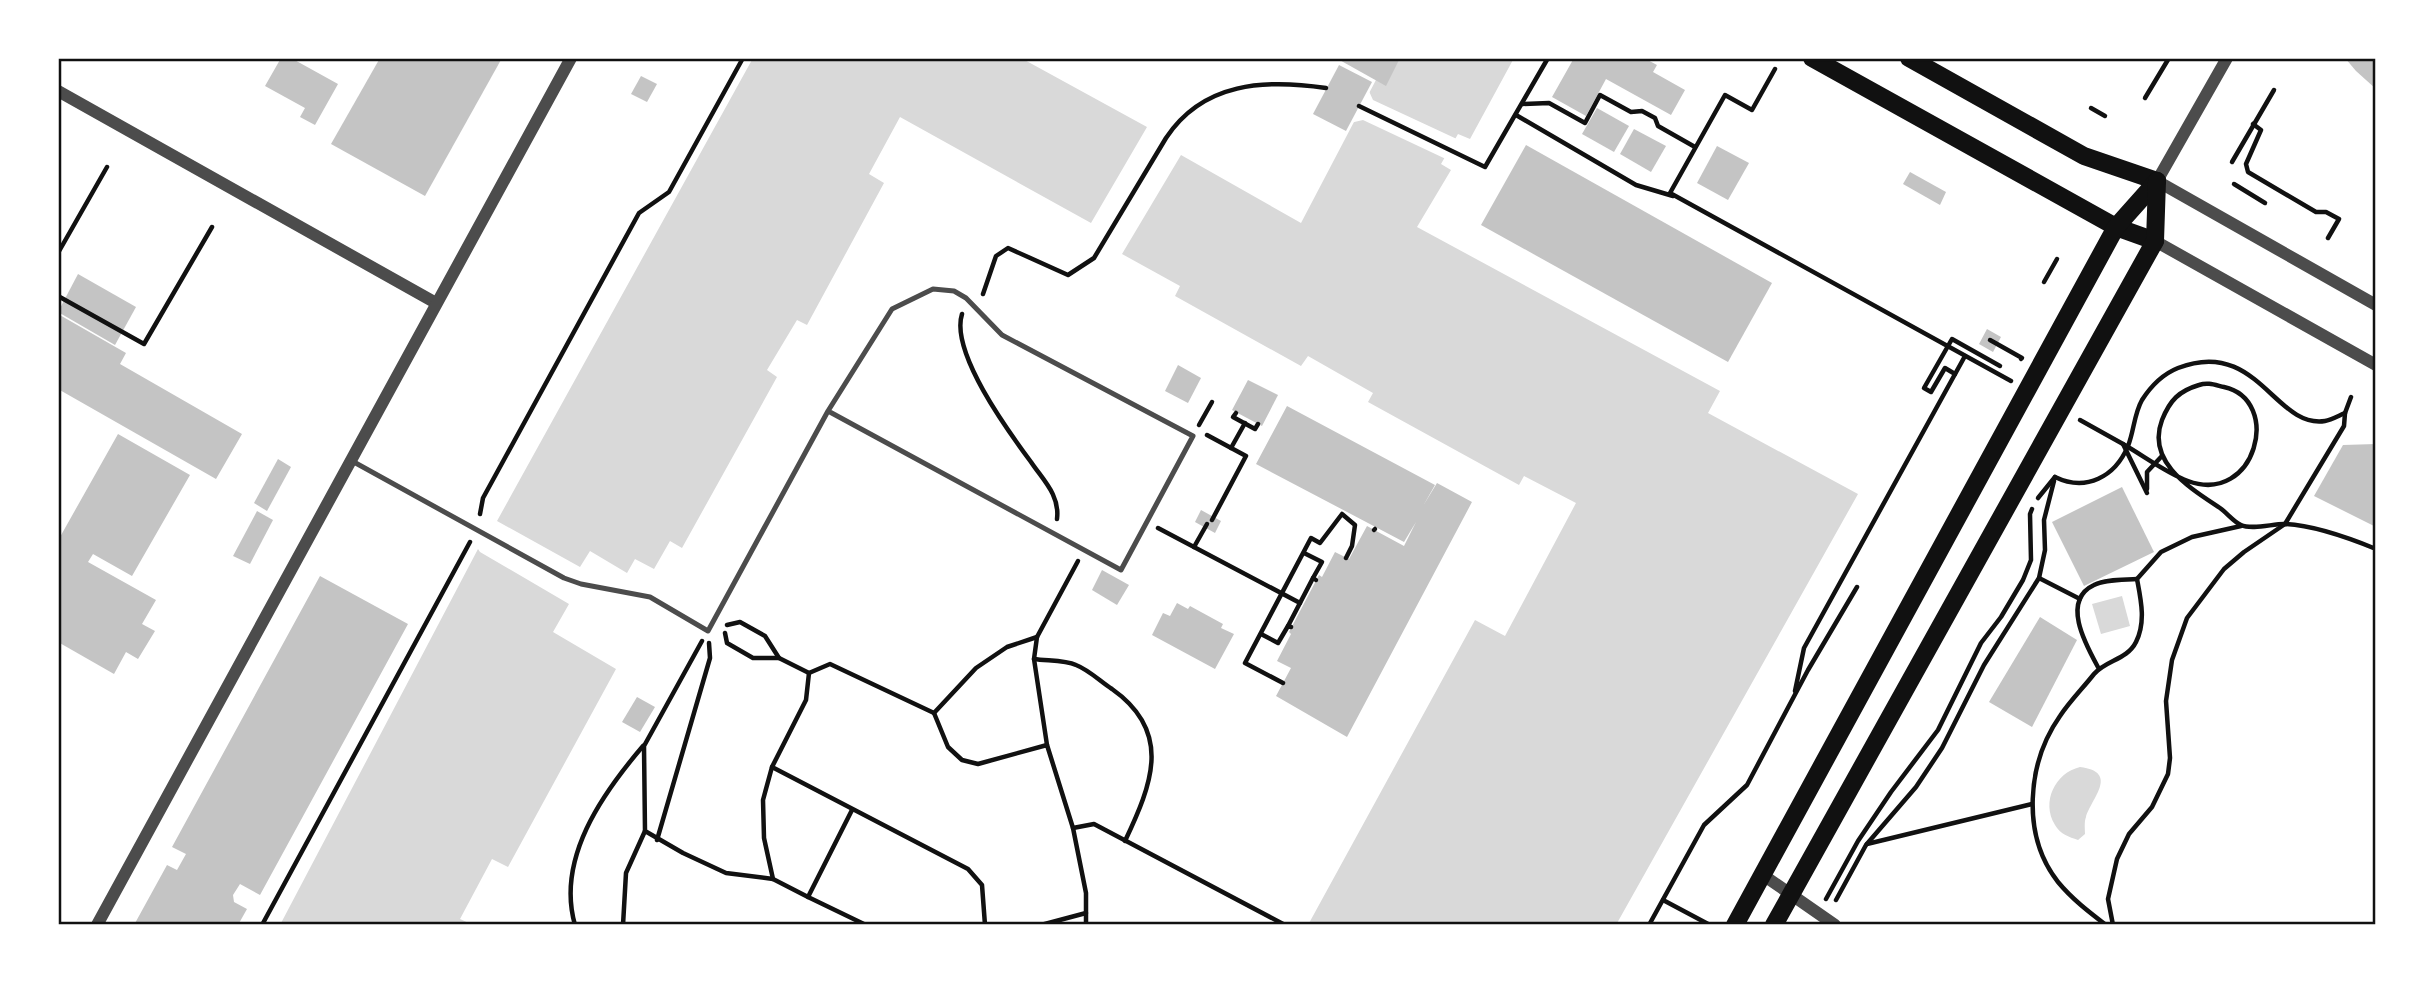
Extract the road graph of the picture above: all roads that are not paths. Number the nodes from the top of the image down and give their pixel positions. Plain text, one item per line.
1 (571, 58) edge
2 (1812, 58) edge
3 (1909, 58) edge
4 (2227, 58) edge
5 (58, 91) edge
6 (2157, 181) junction
7 (2116, 228) junction
8 (2155, 241) junction
9 (436, 303) junction
10 (2376, 305) edge
11 (2376, 365) edge
12 (828, 411) junction
13 (351, 461) junction
14 (1763, 876) junction
15 (1792, 894) junction
16 (97, 925) edge
17 (1735, 925) edge
18 (1774, 925) edge
19 (1835, 925) edge

1 - 9 street
2 - 7 highway
3 - 6 highway
4 - 6 street
5 - 9 street
6 - 7 highway
6 - 8 highway
6 - 10 street
7 - 8 highway
7 - 14 highway
8 - 11 street
8 - 15 highway
9 - 13 street
12 - 12 lane
12 - 13 lane
13 - 16 street
14 - 15 street
14 - 17 highway
15 - 18 highway
15 - 19 street

